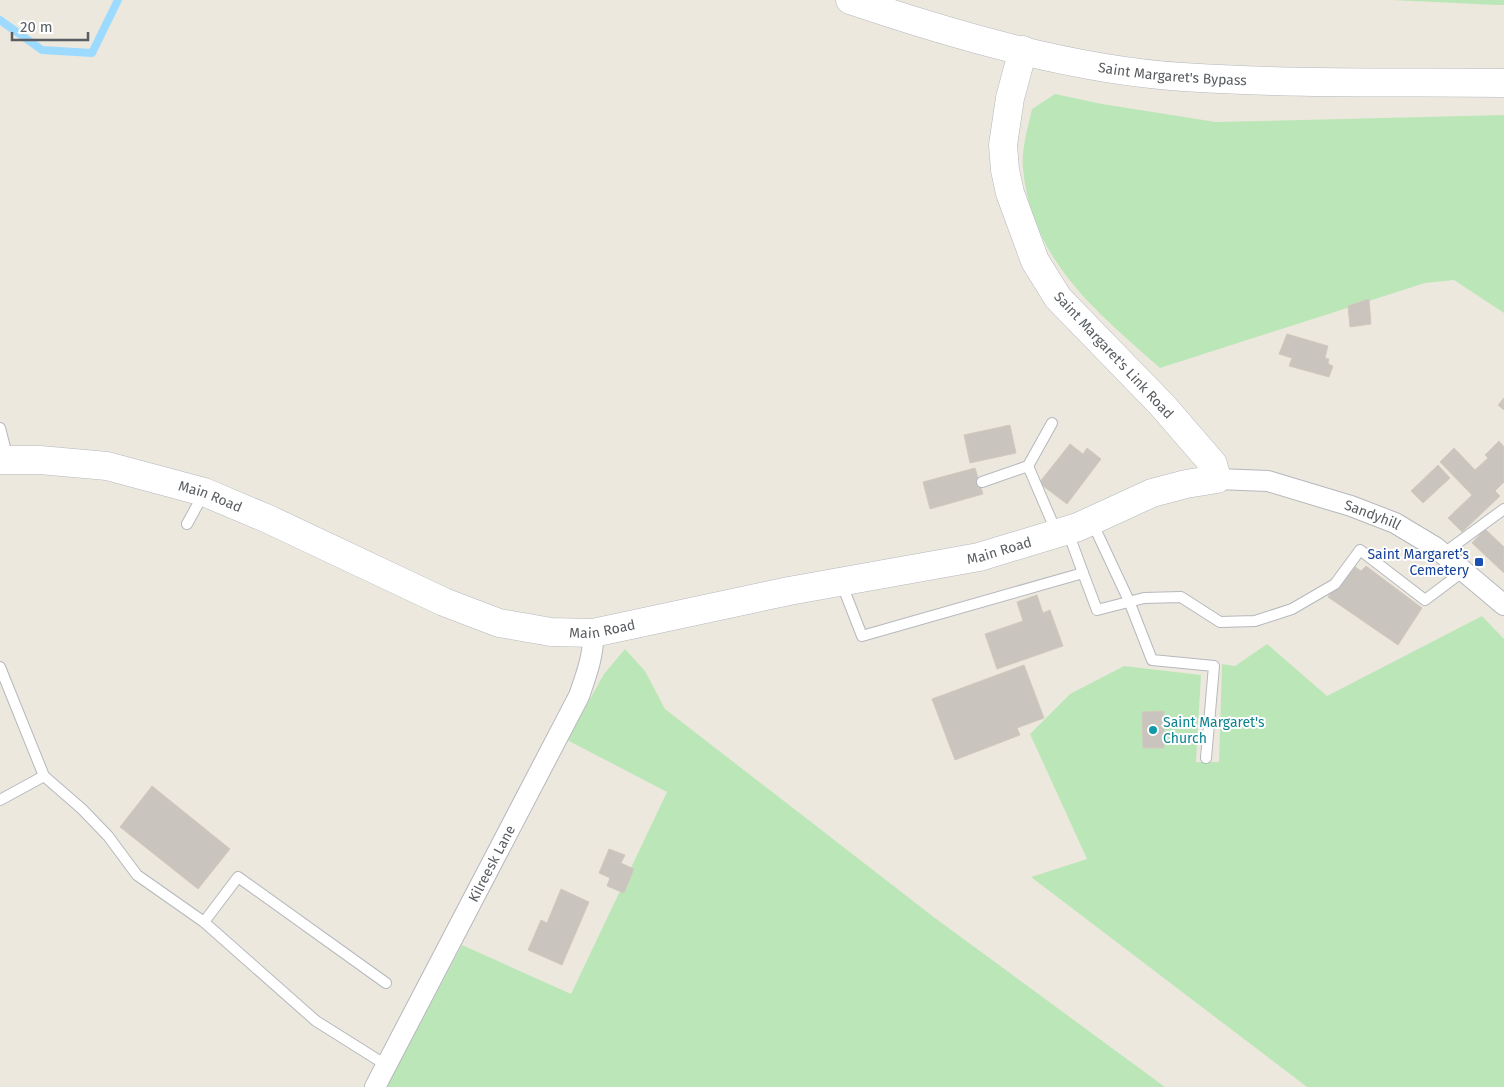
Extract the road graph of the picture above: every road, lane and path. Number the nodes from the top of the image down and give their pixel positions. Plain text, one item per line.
1 (850, 0) edge
2 (1022, 50) junction
3 (1504, 83) edge
4 (1052, 423) dead end
5 (0, 428) edge
6 (4, 460) edge
7 (1028, 466) junction
8 (1217, 479) junction
9 (982, 482) dead end
10 (204, 492) junction
11 (1504, 509) edge
12 (187, 524) dead end
13 (1072, 529) junction
14 (1444, 554) junction
15 (1465, 570) junction
16 (1083, 573) junction
17 (841, 582) junction
18 (1129, 602) junction
19 (1504, 605) edge
20 (593, 633) junction
21 (0, 667) edge
22 (1206, 758) dead end
23 (44, 776) junction
24 (0, 800) edge
25 (204, 922) junction
26 (386, 983) dead end
27 (386, 1065) junction
28 (375, 1087) edge

1 - 2 main road, Saint Margaret's Bypass
2 - 3 main road, Saint Margaret's Bypass
2 - 8 main road, Saint Margaret's Link Road
4 - 7 lane
5 - 6 lane
6 - 10 main road, Main Road
7 - 9 lane
7 - 13 lane
8 - 13 main road, Main Road
8 - 14 street, Sandyhill
10 - 12 lane
10 - 20 main road, Main Road
11 - 14 lane
13 - 16 lane
13 - 17 main road, Main Road
13 - 18 lane
14 - 15 street, Sandyhill
15 - 18 lane
15 - 19 street, Sandyhill
16 - 17 lane
16 - 18 lane
17 - 20 main road, Main Road
18 - 22 lane
20 - 27 street, Kilreesk Lane
21 - 23 lane
23 - 24 lane
23 - 25 lane
25 - 26 lane
25 - 27 lane
27 - 28 street, Kilreesk Lane

